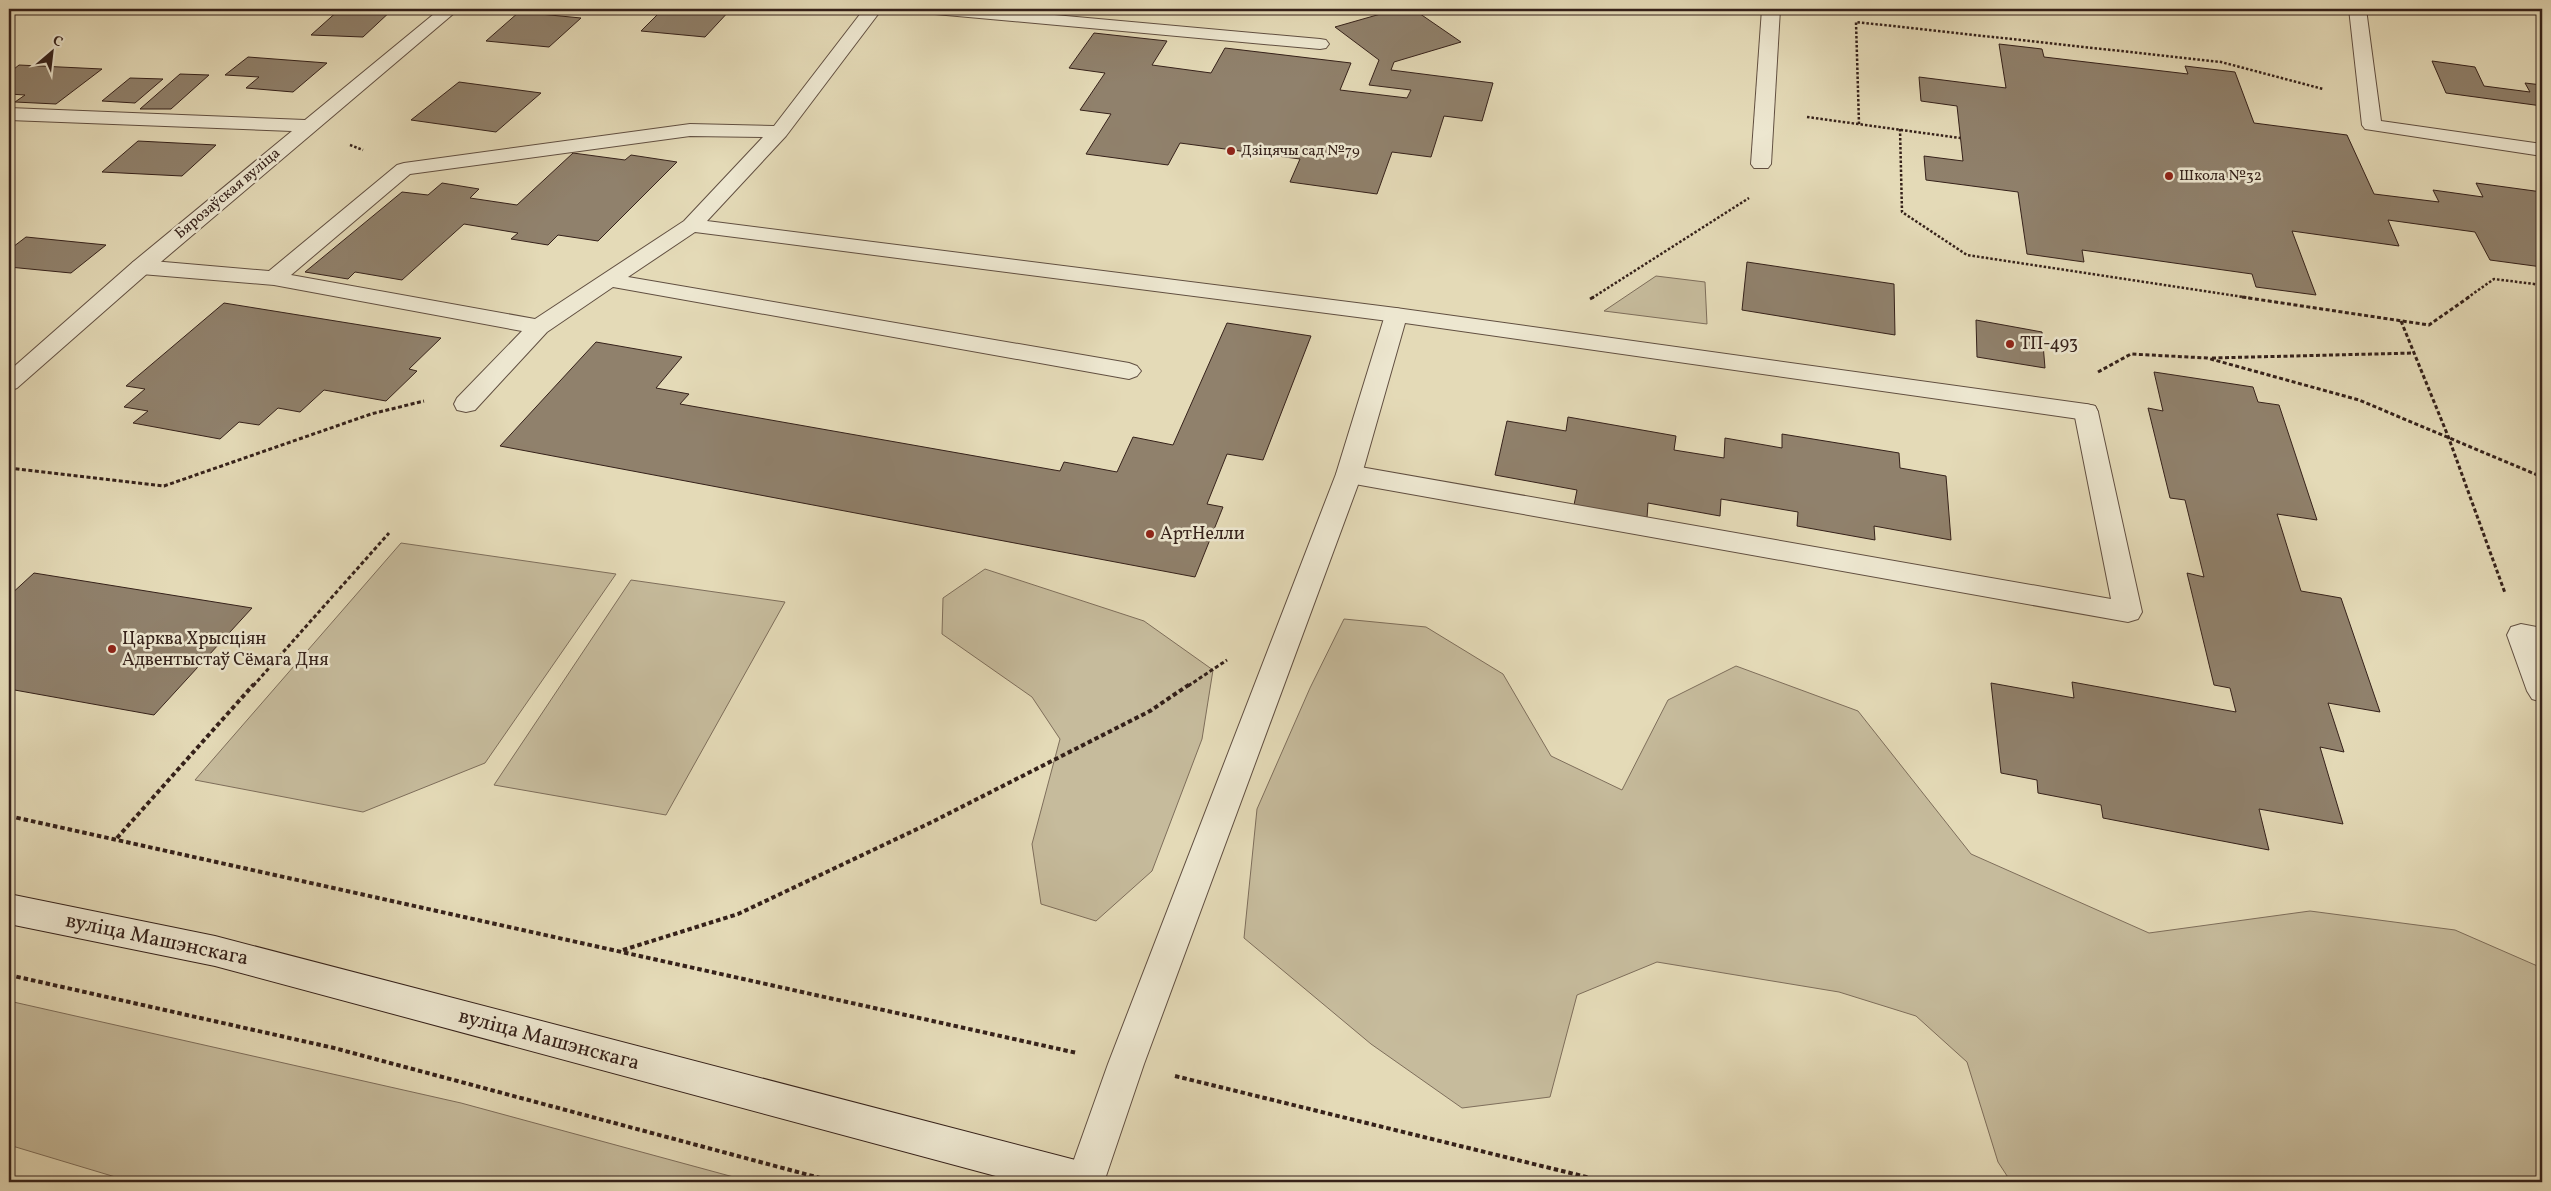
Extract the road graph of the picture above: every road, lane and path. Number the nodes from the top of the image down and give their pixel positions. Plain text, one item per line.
1 (450, 9) edge
2 (873, 9) edge
3 (935, 9) edge
4 (1771, 9) edge
5 (2358, 9) edge
6 (1320, 44) dead end
7 (2369, 101) junction
8 (1766, 111) junction
9 (9, 114) edge
10 (1859, 124) junction
11 (310, 126) junction
12 (1900, 129) junction
13 (780, 132) junction
14 (1960, 138) dead end
15 (2542, 150) edge
16 (1761, 164) joint
17 (404, 169) junction
18 (691, 225) junction
19 (141, 267) junction
20 (274, 278) junction
21 (608, 280) junction
22 (2542, 286) edge
23 (1396, 316) junction
24 (2401, 321) junction
25 (539, 327) junction
26 (1534, 334) junction
27 (2414, 353) junction
28 (2207, 358) junction
29 (1129, 371) dead end
30 (9, 383) edge
31 (466, 404) joint
32 (2086, 412) junction
33 (2448, 436) junction
34 (9, 468) edge
35 (1350, 474) junction
36 (2542, 477) edge
37 (389, 533) dead end
38 (2531, 637) edge
39 (1231, 657) dead end
40 (2542, 691) edge
41 (9, 816) edge
42 (117, 838) junction
43 (9, 909) edge
44 (621, 951) junction
45 (9, 975) edge
46 (1126, 1064) junction
47 (834, 1182) edge
48 (1086, 1182) edge
49 (1607, 1182) edge

1 - 11 street, Бярозаўская вуліца
2 - 13 street
3 - 6 street
4 - 8 street
5 - 7 street
7 - 10 path
7 - 15 street
8 - 10 path
8 - 16 street
9 - 11 street
10 - 12 path
11 - 17 path
11 - 19 street, Бярозаўская вуліца
12 - 14 path
12 - 24 path
13 - 17 street
13 - 18 street
16 - 26 path
17 - 20 street
18 - 21 street
18 - 23 street
19 - 20 street
19 - 30 street, Бярозаўская вуліца
20 - 25 street
21 - 25 street
21 - 29 street
22 - 24 path
23 - 26 street
23 - 35 street
24 - 27 path
25 - 31 street
26 - 32 street
27 - 28 path
27 - 33 path
28 - 32 path
28 - 33 path
31 - 34 path
32 - 35 street
33 - 36 path
33 - 38 path
35 - 46 street
37 - 42 path
38 - 40 street
39 - 44 path
41 - 42 path
42 - 44 path
43 - 48 street, вуліца Машэнскага
44 - 46 path
45 - 47 path
46 - 48 street
46 - 49 path

